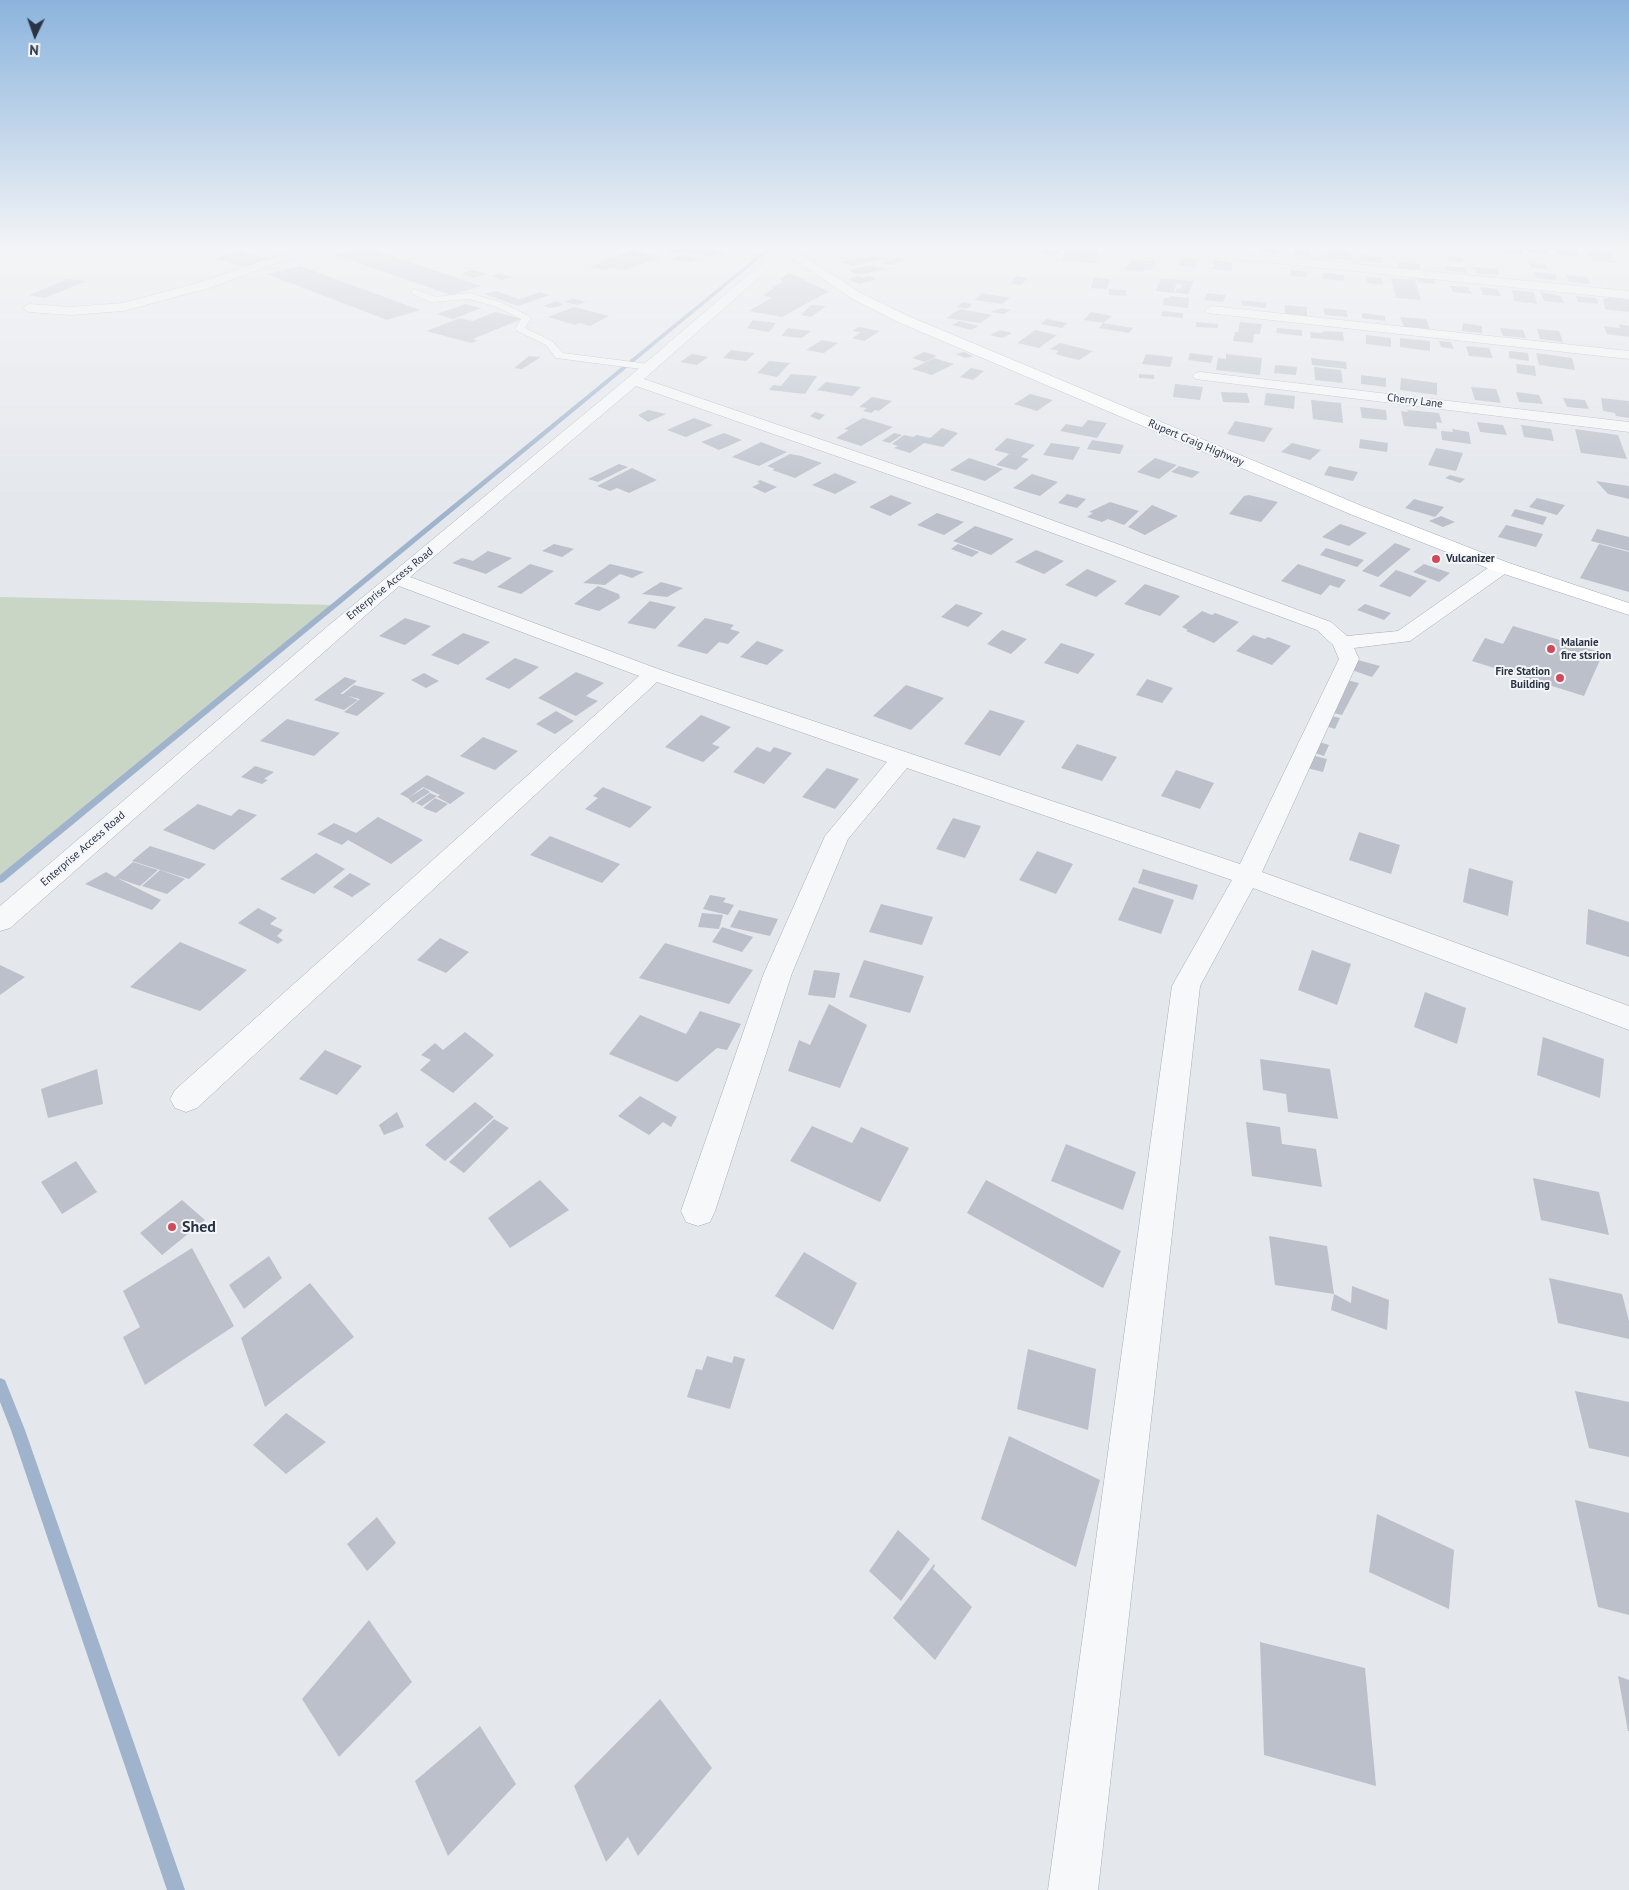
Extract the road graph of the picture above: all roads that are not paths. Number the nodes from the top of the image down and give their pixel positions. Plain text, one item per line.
1 (537, 337) edge
2 (682, 337) edge
3 (946, 337) edge
4 (1464, 337) edge
5 (1629, 355) edge
6 (649, 367) junction
7 (1200, 376) dead end
8 (634, 380) junction
9 (1629, 427) edge
10 (1502, 567) junction
11 (397, 579) junction
12 (1629, 609) edge
13 (1342, 643) junction
14 (654, 674) junction
15 (902, 759) junction
16 (1247, 876) junction
17 (0, 921) edge
18 (1629, 1018) edge
19 (186, 1099) dead end
20 (698, 1212) dead end
21 (1073, 1890) edge

1 - 6 lane
2 - 6 street, Enterprise Access Road
3 - 10 main road, Rupert Craig Highway
4 - 5 street
6 - 8 street, Enterprise Access Road
7 - 9 street, Cherry Lane
8 - 11 street, Enterprise Access Road
8 - 13 street
10 - 12 main road, Rupert Craig Highway
10 - 13 street
11 - 14 street
11 - 17 street, Enterprise Access Road
13 - 16 street
14 - 15 street
14 - 19 street
15 - 16 street
15 - 20 street
16 - 18 street
16 - 21 street

